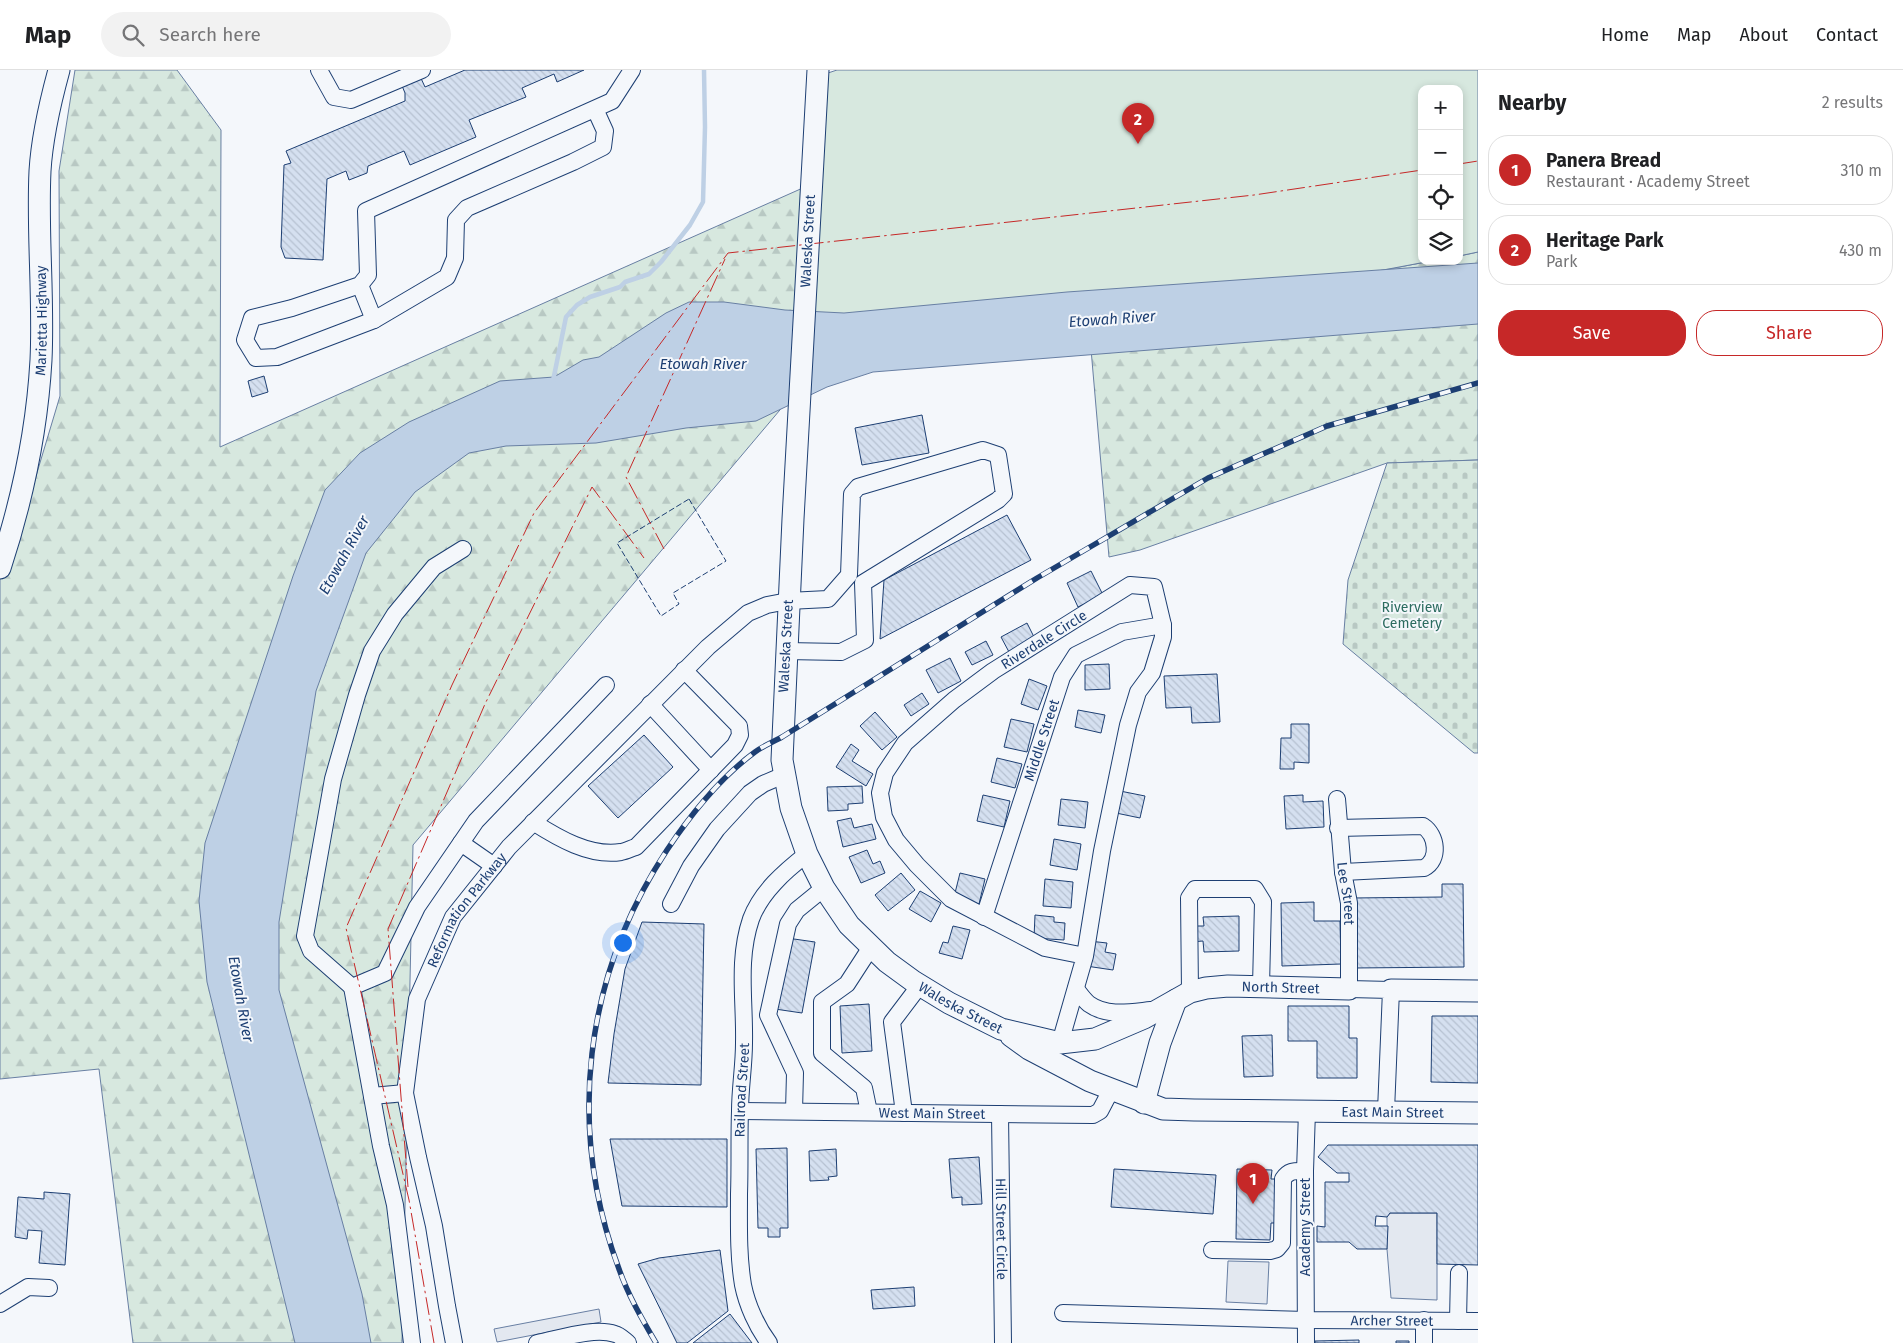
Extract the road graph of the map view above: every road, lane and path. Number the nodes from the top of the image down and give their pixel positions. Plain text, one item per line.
1 (59, 70) edge
2 (319, 70) edge
3 (422, 70) edge
4 (632, 70) edge
5 (818, 70) edge
6 (595, 109) junction
7 (360, 284) junction
8 (374, 320) junction
9 (463, 549) dead end
10 (0, 568) edge
11 (856, 579) junction
12 (788, 601) junction
13 (1163, 625) junction
14 (786, 651) junction
15 (684, 670) junction
16 (606, 685) dead end
17 (650, 704) junction
18 (711, 770) junction
19 (784, 775) junction
20 (1338, 799) dead end
21 (533, 822) junction
22 (1338, 828) junction
23 (461, 843) junction
24 (807, 854) junction
25 (494, 866) junction
26 (1343, 872) junction
27 (824, 888) junction
28 (672, 904) dead end
29 (984, 917) junction
30 (871, 947) junction
31 (1085, 956) junction
32 (920, 985) junction
33 (1261, 986) junction
34 (352, 987) junction
35 (1076, 989) junction
36 (1349, 989) junction
37 (1391, 990) junction
38 (1478, 991) edge
39 (1176, 1001) junction
40 (1001, 1028) junction
41 (1095, 1039) joint
42 (1060, 1043) junction
43 (1111, 1090) junction
44 (405, 1093) junction
45 (372, 1096) junction
46 (1144, 1103) junction
47 (740, 1111) junction
48 (794, 1111) junction
49 (1307, 1111) junction
50 (1386, 1111) junction
51 (869, 1112) junction
52 (904, 1113) junction
53 (1478, 1113) edge
54 (1000, 1114) junction
55 (1305, 1171) junction
56 (1212, 1250) dead end
57 (1458, 1273) dead end
58 (48, 1288) dead end
59 (0, 1304) edge
60 (1064, 1313) dead end
61 (1306, 1320) junction
62 (1424, 1320) junction
63 (1458, 1321) junction
64 (1478, 1321) edge
65 (412, 1343) edge
66 (454, 1343) edge
67 (537, 1343) edge
68 (628, 1343) edge
69 (769, 1343) edge
70 (1003, 1343) edge
71 (1306, 1343) edge
72 (1424, 1343) edge

1 - 10 main road, Marietta Highway
2 - 3 street
4 - 6 street
5 - 12 main road, Waleska Street
6 - 7 street
6 - 8 street
7 - 8 street
7 - 8 street
9 - 34 street
11 - 11 street, Reformation Parkway
11 - 12 street, Reformation Parkway
11 - 14 street
12 - 14 main road, Waleska Street
12 - 15 street, Reformation Parkway
13 - 29 street, Middle Street
13 - 29 street, Riverdale Circle
13 - 31 street, Riverdale Circle
14 - 19 main road, Waleska Street
15 - 17 street, Reformation Parkway
15 - 18 street
16 - 23 street
17 - 18 street
17 - 21 street, Reformation Parkway
18 - 21 street
19 - 24 main road, Waleska Street
19 - 28 street
20 - 22 street, Lee Street
21 - 25 street, Reformation Parkway
22 - 26 street, Lee Street
22 - 26 street
23 - 25 street
23 - 34 street
24 - 27 main road, Waleska Street
24 - 47 street, Railroad Street
25 - 44 street, Reformation Parkway
26 - 36 street, Lee Street
27 - 30 main road, Waleska Street
27 - 48 street
29 - 31 street, Riverdale Circle
30 - 32 main road, Waleska Street
30 - 51 street
31 - 35 street
32 - 40 main road, Waleska Street
32 - 52 street
33 - 36 main road, North Street
33 - 39 main road, North Street
33 - 39 street
34 - 45 street
35 - 39 street
35 - 42 street
36 - 37 street, North Street
37 - 38 main road, North Street
37 - 50 street
39 - 41 main road, North Street
39 - 46 main road
40 - 42 main road, Waleska Street
40 - 43 main road
41 - 42 main road, Waleska Street
43 - 46 main road
43 - 54 street, West Main Street
44 - 45 street
44 - 66 street, Reformation Parkway
45 - 65 street
46 - 49 main road
47 - 48 street, West Main Street
47 - 69 street, Railroad Street
48 - 51 street, West Main Street
49 - 50 main road, East Main Street
49 - 55 street, Academy Street
50 - 53 main road, East Main Street
51 - 52 street, West Main Street
52 - 54 street, West Main Street
54 - 70 street, Hill Street Circle
55 - 56 street
55 - 61 street, Academy Street
57 - 63 street
58 - 59 street
60 - 61 street, Archer Street
61 - 62 street, Archer Street
61 - 71 street, Academy Street
62 - 63 street, Archer Street
62 - 72 street
63 - 64 street, Archer Street
67 - 68 street

